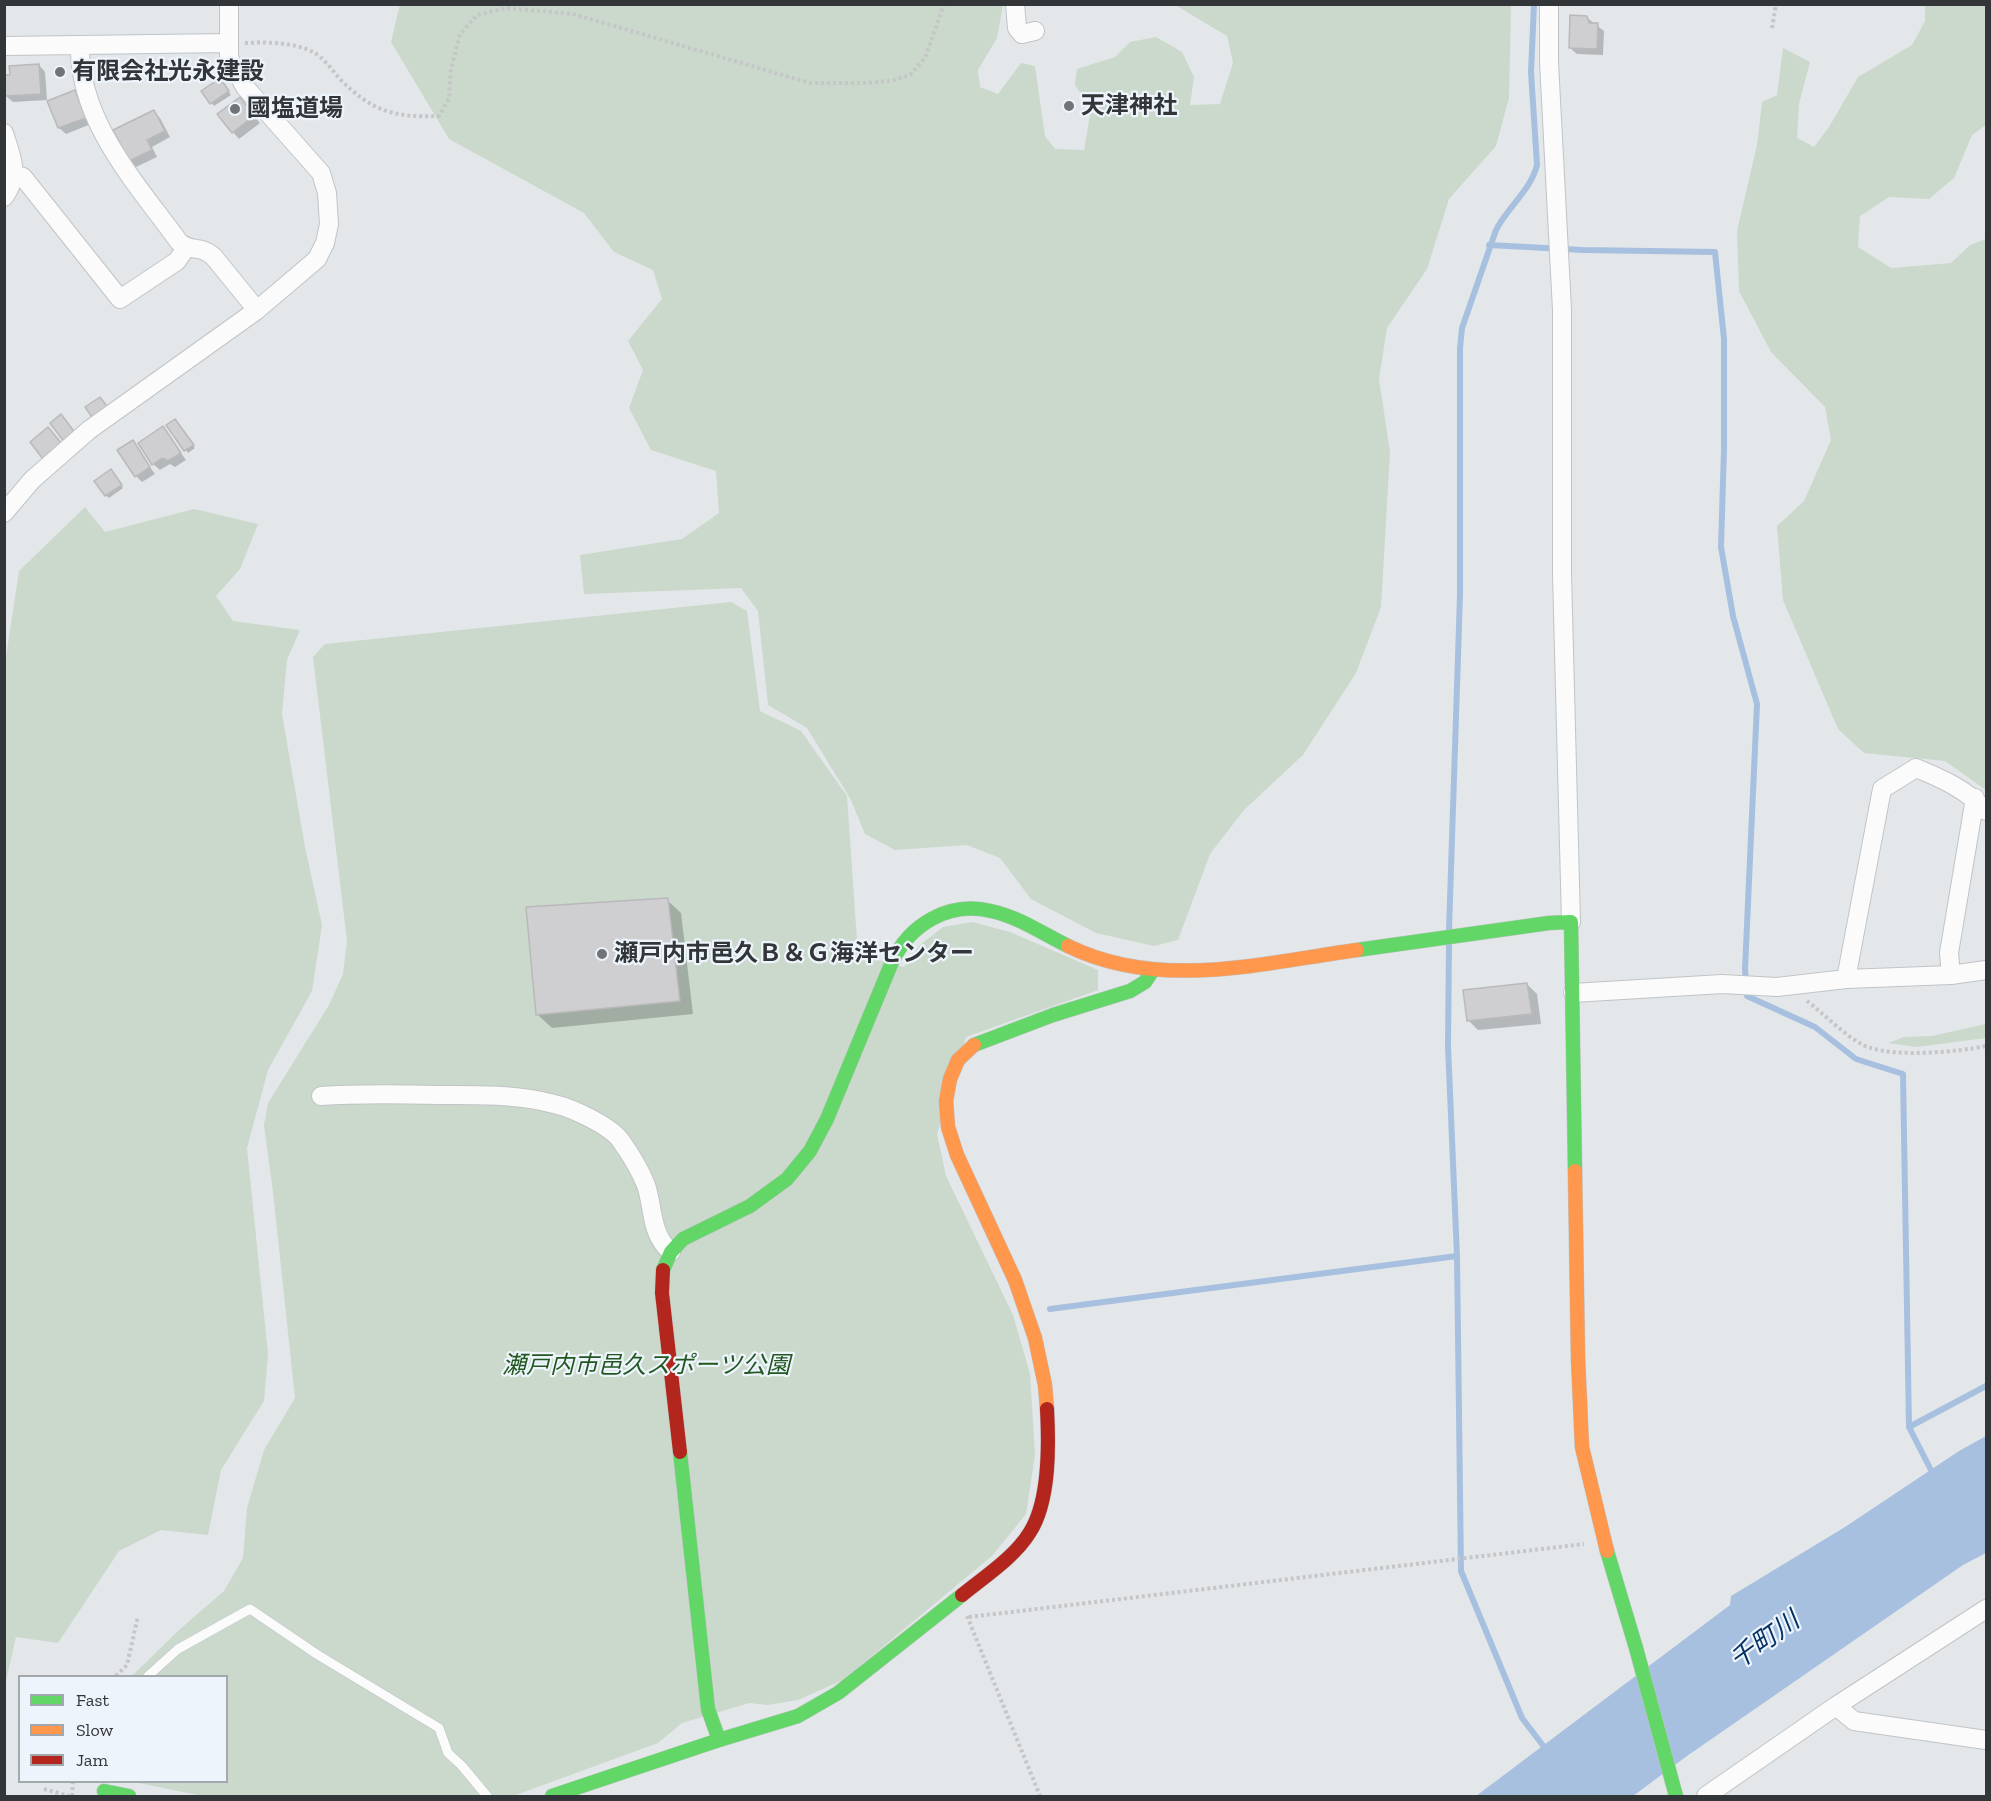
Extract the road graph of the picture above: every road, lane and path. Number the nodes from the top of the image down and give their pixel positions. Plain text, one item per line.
1 (229, 4) edge
2 (944, 4) edge
3 (1015, 4) edge
4 (1549, 4) edge
5 (1776, 4) edge
6 (1772, 28) dead end
7 (1035, 31) dead end
8 (229, 43) junction
9 (80, 45) junction
10 (4, 46) edge
11 (4, 133) edge
12 (14, 174) junction
13 (4, 197) edge
14 (186, 248) junction
15 (257, 310) junction
16 (4, 513) edge
17 (1981, 805) edge
18 (1571, 922) junction
19 (1153, 970) junction
20 (1986, 970) edge
21 (1951, 975) junction
22 (1846, 979) junction
23 (1573, 993) junction
24 (1805, 999) dead end
25 (1986, 1046) edge
26 (321, 1096) dead end
27 (671, 1252) junction
28 (1603, 1538) junction
29 (954, 1602) junction
30 (1986, 1609) edge
31 (138, 1616) dead end
32 (968, 1617) junction
33 (118, 1675) edge
34 (150, 1675) edge
35 (1836, 1706) junction
36 (719, 1740) junction
37 (1986, 1740) edge
38 (44, 1789) dead end
39 (101, 1791) edge
40 (71, 1797) edge
41 (129, 1797) edge
42 (487, 1797) edge
43 (552, 1797) edge
44 (1040, 1797) edge
45 (1676, 1797) edge
46 (1706, 1797) edge

1 - 8 street
2 - 8 path
3 - 7 street
4 - 18 street
5 - 6 path
8 - 9 street
8 - 15 street
9 - 10 street
9 - 14 street
11 - 12 street
12 - 13 street
12 - 14 street
14 - 15 street
15 - 16 street
17 - 21 street
17 - 22 street
18 - 19 street
18 - 23 street
19 - 27 street
19 - 29 street
20 - 21 street
21 - 22 street
22 - 23 street
23 - 28 street
24 - 25 path
26 - 27 street
27 - 36 street
28 - 32 path
28 - 45 street
29 - 32 path
29 - 36 street
30 - 35 street
31 - 33 path
32 - 44 path
34 - 42 lane
35 - 37 street
35 - 46 street
36 - 43 street
38 - 40 path
39 - 41 street

